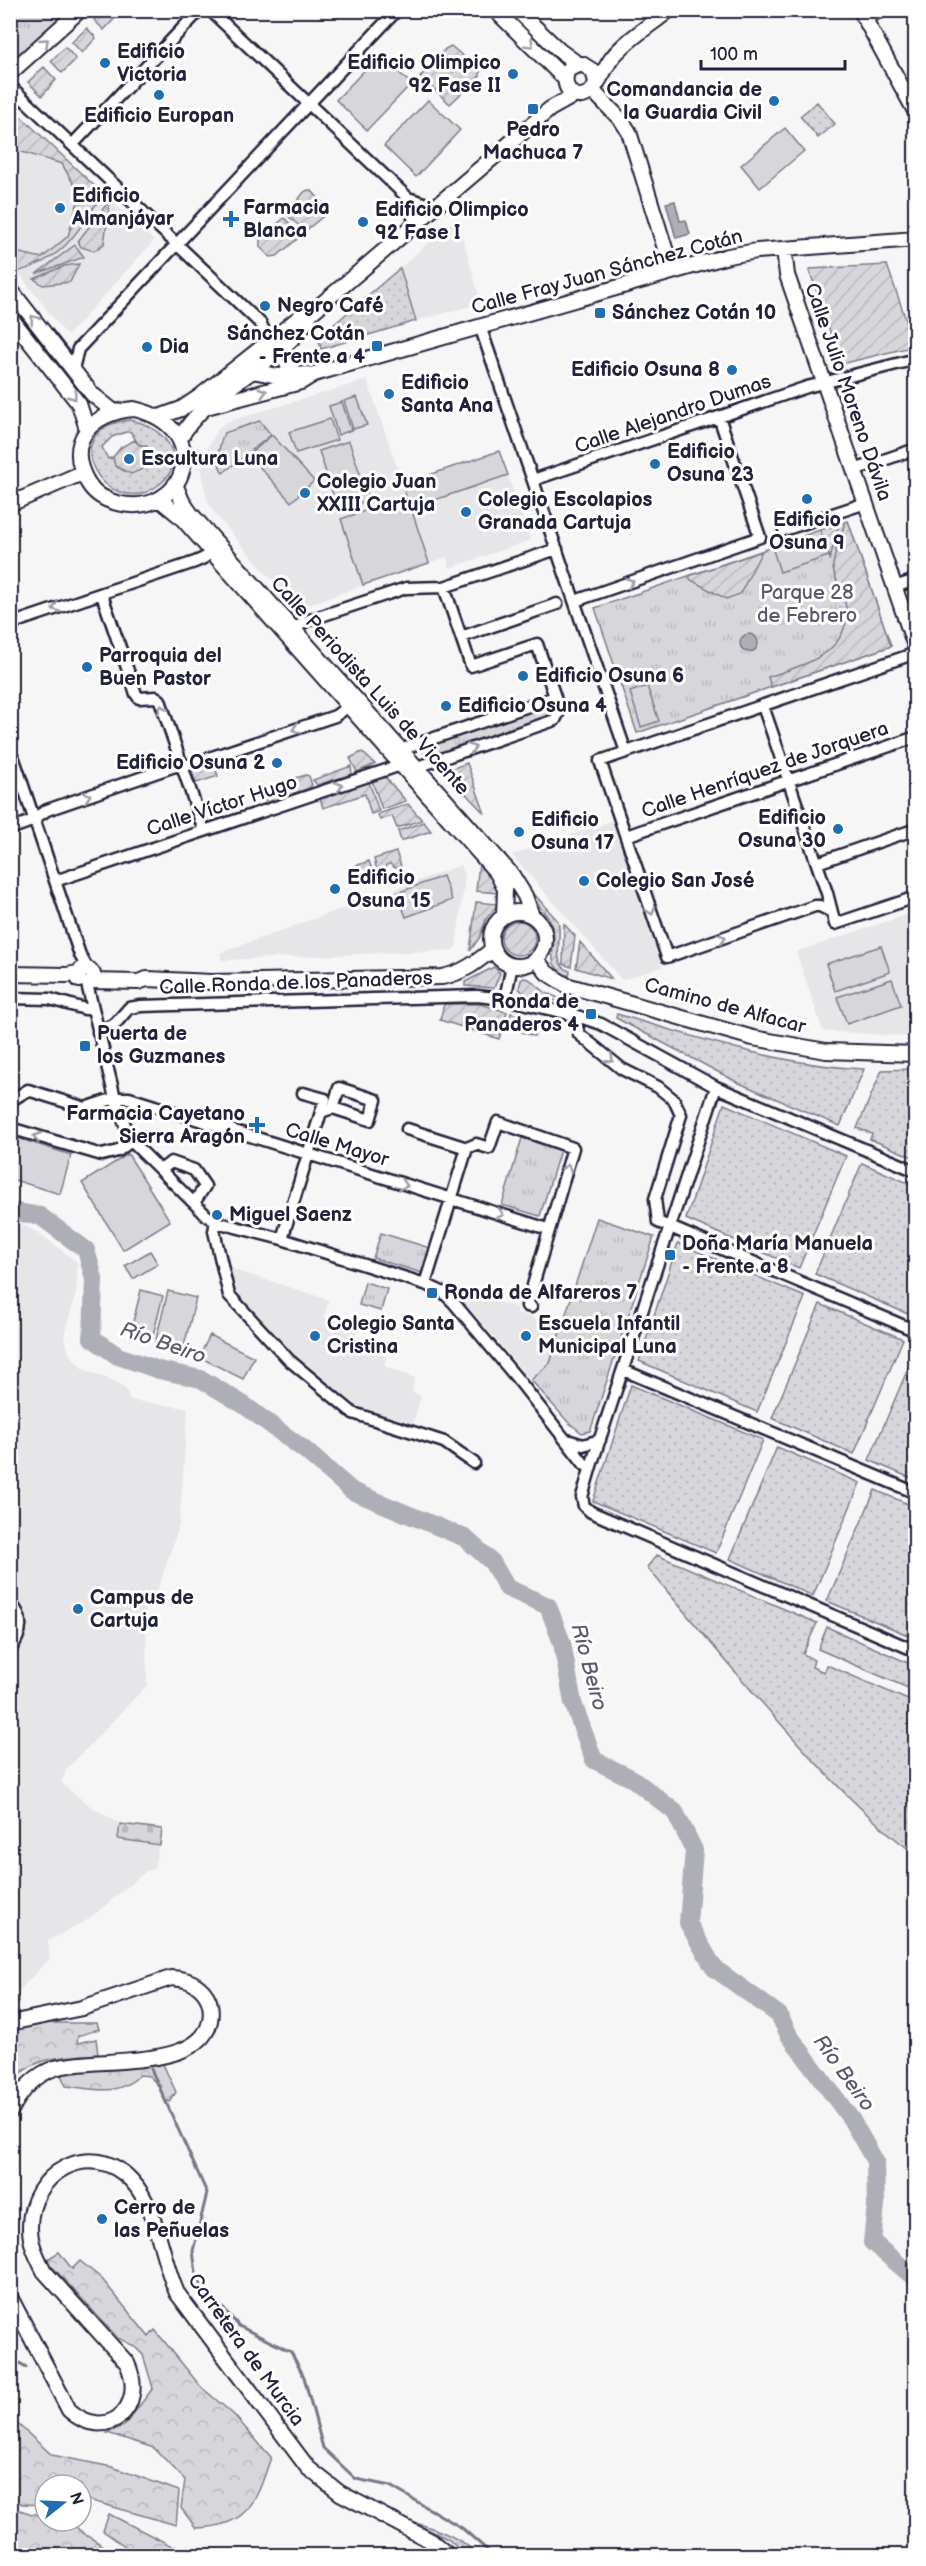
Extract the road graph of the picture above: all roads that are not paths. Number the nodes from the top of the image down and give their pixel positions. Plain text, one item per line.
1 (80, 10) edge
2 (200, 10) edge
3 (210, 10) edge
4 (397, 10) edge
5 (495, 10) edge
6 (517, 10) edge
7 (669, 10) edge
8 (886, 10) edge
9 (862, 14) edge
10 (613, 56) junction
11 (582, 65) junction
12 (10, 73) edge
13 (564, 80) junction
14 (10, 86) edge
15 (594, 86) junction
16 (575, 95) junction
17 (309, 105) junction
18 (550, 109) junction
19 (915, 113) edge
20 (72, 144) junction
21 (408, 198) junction
22 (436, 207) junction
23 (414, 225) junction
24 (915, 239) edge
25 (177, 244) junction
26 (784, 249) junction
27 (672, 271) junction
28 (10, 289) edge
29 (311, 313) junction
30 (10, 316) edge
31 (480, 326) junction
32 (266, 344) junction
33 (281, 347) junction
34 (78, 349) junction
35 (59, 351) junction
36 (915, 359) edge
37 (73, 369) junction
38 (235, 370) junction
39 (253, 371) junction
40 (297, 374) junction
41 (314, 374) junction
42 (824, 382) junction
43 (210, 406) junction
44 (113, 411) junction
45 (159, 417) junction
46 (718, 417) junction
47 (87, 429) junction
48 (180, 439) junction
49 (914, 453) edge
50 (854, 470) junction
51 (82, 473) junction
52 (533, 480) junction
53 (175, 484) junction
54 (159, 499) junction
55 (866, 503) junction
56 (10, 504) edge
57 (783, 531) dead end
58 (557, 549) junction
59 (212, 551) junction
60 (915, 580) edge
61 (444, 587) junction
62 (894, 587) junction
63 (102, 595) junction
64 (575, 601) junction
65 (557, 604) dead end
66 (10, 624) edge
67 (294, 629) junction
68 (461, 637) junction
69 (915, 651) edge
70 (555, 697) junction
71 (349, 706) junction
72 (763, 706) junction
73 (915, 737) edge
74 (626, 752) junction
75 (10, 756) edge
76 (402, 758) junction
77 (182, 766) junction
78 (418, 770) junction
79 (788, 781) junction
80 (34, 819) junction
81 (10, 829) edge
82 (915, 829) edge
83 (204, 831) junction
84 (626, 836) junction
85 (817, 863) junction
86 (55, 881) junction
87 (915, 897) edge
88 (830, 911) junction
89 (504, 916) junction
90 (532, 916) junction
91 (493, 949) junction
92 (536, 959) junction
93 (512, 965) junction
94 (10, 974) edge
95 (86, 981) junction
96 (10, 998) edge
97 (505, 999) junction
98 (574, 1015) junction
99 (98, 1032) junction
100 (915, 1054) edge
101 (716, 1087) junction
102 (303, 1093) dead end
103 (10, 1097) edge
104 (115, 1098) junction
105 (333, 1108) dead end
106 (321, 1112) junction
107 (10, 1128) edge
108 (407, 1129) dead end
109 (131, 1141) junction
110 (467, 1148) junction
111 (308, 1155) junction
112 (161, 1170) junction
113 (915, 1171) edge
114 (452, 1198) junction
115 (194, 1203) junction
116 (216, 1221) junction
117 (670, 1227) junction
118 (548, 1229) junction
119 (282, 1239) junction
120 (424, 1284) junction
121 (529, 1307) dead end
122 (915, 1330) edge
123 (623, 1370) junction
124 (567, 1440) junction
125 (600, 1440) junction
126 (474, 1463) dead end
127 (591, 1466) junction
128 (915, 1493) edge
129 (10, 1603) edge
130 (10, 1650) edge
131 (915, 1651) edge
132 (10, 2024) edge
133 (10, 2112) edge
134 (10, 2297) edge
135 (449, 2556) edge

12 -> 1 main road
2 - 20 street
3 - 17 street
4 - 17 street
5 -> 13 main road
6 - 11 main road
7 - 10 main road
8 - 9 street
9 - 19 main road
10 - 11 main road
10 - 15 main road
11 - 13 main road
11 - 15 main road
13 - 16 main road
13 - 18 main road
14 - 20 street
15 - 16 main road
15 - 27 main road
16 - 18 main road
17 - 21 street
17 - 25 street
18 - 22 main road
20 - 25 street
21 - 22 street
21 - 23 street
22 - 23 main road
23 - 29 main road
24 - 26 main road, Calle Fray Juan Sánchez Cotán
25 - 32 street
25 - 34 street
26 - 27 main road, Calle Fray Juan Sánchez Cotán
26 - 42 main road, Calle Julio Moreno Dávila
27 - 31 main road, Calle Fray Juan Sánchez Cotán
35 -> 28 main road
29 - 32 main road
29 - 33 main road
30 -> 47 main road
31 - 41 main road, Calle Fray Juan Sánchez Cotán
31 - 52 street
32 - 38 main road
33 - 39 main road
33 - 40 main road
34 - 35 street
34 - 37 street
35 - 37 main road
36 - 42 street, Calle Alejandro Dumas
37 - 44 main road
38 - 39 main road, Calle Fray Juan Sánchez Cotán
38 - 45 main road
39 - 40 main road, Calle Fray Juan Sánchez Cotán
39 - 43 main road
40 - 41 main road, Calle Fray Juan Sánchez Cotán
43 -> 41 main road, Calle Fray Juan Sánchez Cotán
42 - 46 street, Calle Alejandro Dumas
42 - 50 main road, Calle Julio Moreno Dávila
43 - 48 main road, Calle Fray Juan Sánchez Cotán
44 - 45 main road
44 - 47 main road
45 - 48 main road
46 - 52 street, Calle Alejandro Dumas
64 -> 46 street
47 - 51 main road
48 - 53 main road
49 - 50 street
50 - 55 main road, Calle Julio Moreno Dávila
51 - 54 main road
51 - 56 main road
52 - 58 street
53 - 54 main road
53 - 67 main road, Calle Periodista Luis de Vicente
54 - 59 main road, Calle Periodista Luis de Vicente
55 - 57 street
55 - 62 main road, Calle Julio Moreno Dávila
58 - 61 street
58 - 64 street
59 - 63 street
59 - 71 main road, Calle Periodista Luis de Vicente
60 - 62 street
61 - 67 street
61 - 68 street
62 - 69 main road, Calle Julio Moreno Dávila
63 -> 66 street
77 -> 63 street
64 - 74 street
65 - 68 street
67 - 76 main road, Calle Periodista Luis de Vicente
68 - 70 street
69 - 72 street
70 - 76 street, Calle Víctor Hugo
78 -> 70 street
71 - 76 main road, Calle Periodista Luis de Vicente
71 -> 77 street
72 - 74 street
72 - 79 street
73 - 79 street, Calle Henríquez de Jorquera
74 - 84 street
75 - 80 street
76 - 78 main road, Calle Periodista Luis de Vicente
83 -> 76 street, Calle Víctor Hugo
76 - 89 main road, Calle Periodista Luis de Vicente
80 -> 77 street
77 - 83 street
78 - 90 main road, Calle Periodista Luis de Vicente
79 - 84 street, Calle Henríquez de Jorquera
79 - 85 street
80 - 81 street
80 - 86 street
82 - 85 street
83 - 86 street, Calle Víctor Hugo
84 -> 88 street
85 - 88 street
86 - 95 street
87 - 88 street
89 - 90 main road
89 - 91 main road
90 - 92 main road
91 - 93 main road
91 - 95 main road
92 - 93 main road
92 - 100 main road, Camino de Alfacar
93 - 97 street
94 - 95 main road
95 - 96 street
95 - 99 street
97 - 98 street, Calle Ronda de los Panaderos
97 - 99 street, Calle Ronda de los Panaderos
98 - 101 street, Calle Ronda de los Panaderos
98 -> 117 street
99 - 104 street
101 - 113 street, Calle Ronda de los Panaderos
101 - 117 street
102 - 106 street
103 - 104 street
104 - 109 street
104 - 111 street, Calle Mayor
105 - 106 street
106 - 111 street
109 -> 107 street
108 - 110 street
109 - 112 street
110 - 114 street
118 -> 110 street
111 -> 114 street, Calle Mayor
111 - 119 street
112 - 115 street
112 - 115 street
114 -> 118 street, Calle Mayor
114 - 120 street
115 - 116 street
116 - 119 street
116 - 126 street
117 - 122 street
117 - 123 street
118 - 121 street
119 - 120 street
120 - 124 street
123 - 125 street
123 - 128 street
124 - 125 street
124 - 127 street
125 - 127 street
127 - 131 street
129 - 130 street
132 - 133 main road
134 - 135 main road, Carretera de Murcia

